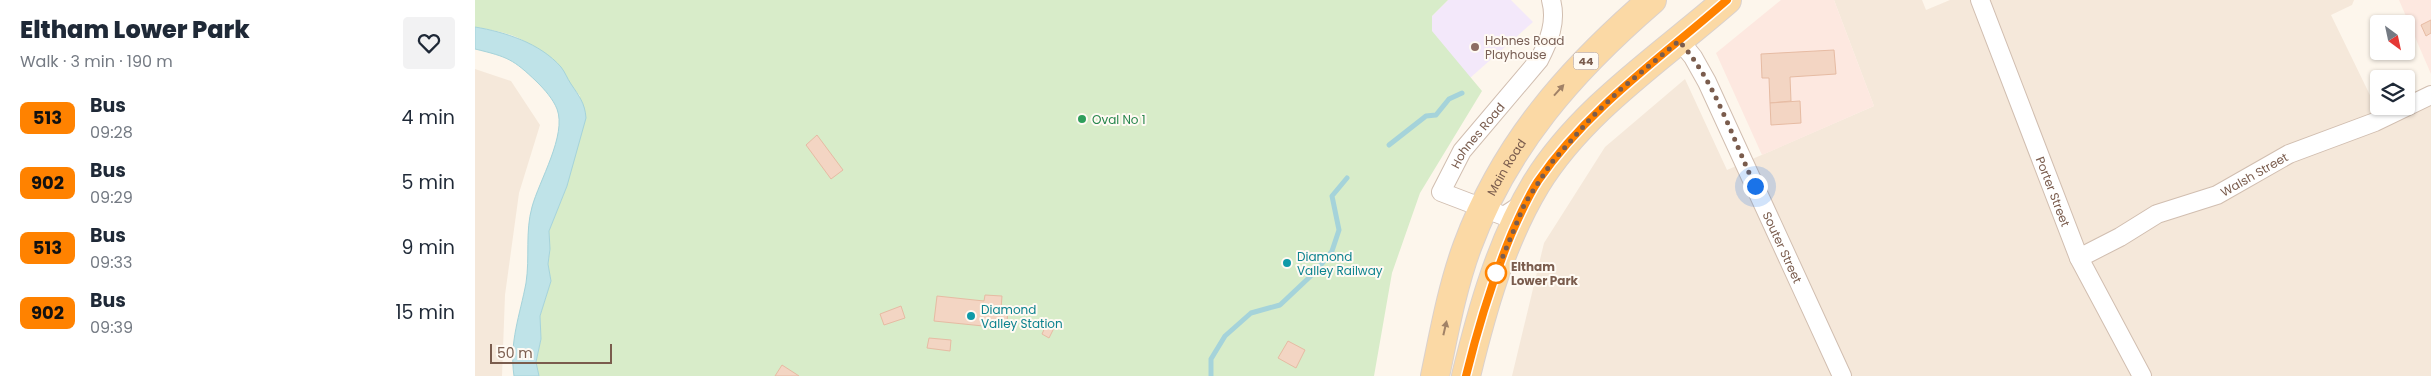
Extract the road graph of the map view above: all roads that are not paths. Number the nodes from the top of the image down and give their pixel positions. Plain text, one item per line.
1 (1551, 0) edge
2 (1653, 0) edge
3 (1727, 0) edge
4 (1980, 0) edge
5 (1679, 41) junction
6 (2431, 95) edge
7 (1525, 203) junction
8 (1483, 209) junction
9 (2079, 258) junction
10 (1435, 376) edge
11 (1467, 376) edge
12 (1842, 376) edge
13 (2142, 376) edge

1 - 8 street, Hohnes Road
8 -> 2 main road, Main Road / 44
3 - 5 main road
4 - 9 street, Porter Street
5 - 7 main road
5 - 12 street, Souter Street
6 - 9 street, Walsh Street
7 - 8 street, Hohnes Road
7 - 11 main road
10 -> 8 main road, Main Road / 44
9 - 13 street, Porter Street

